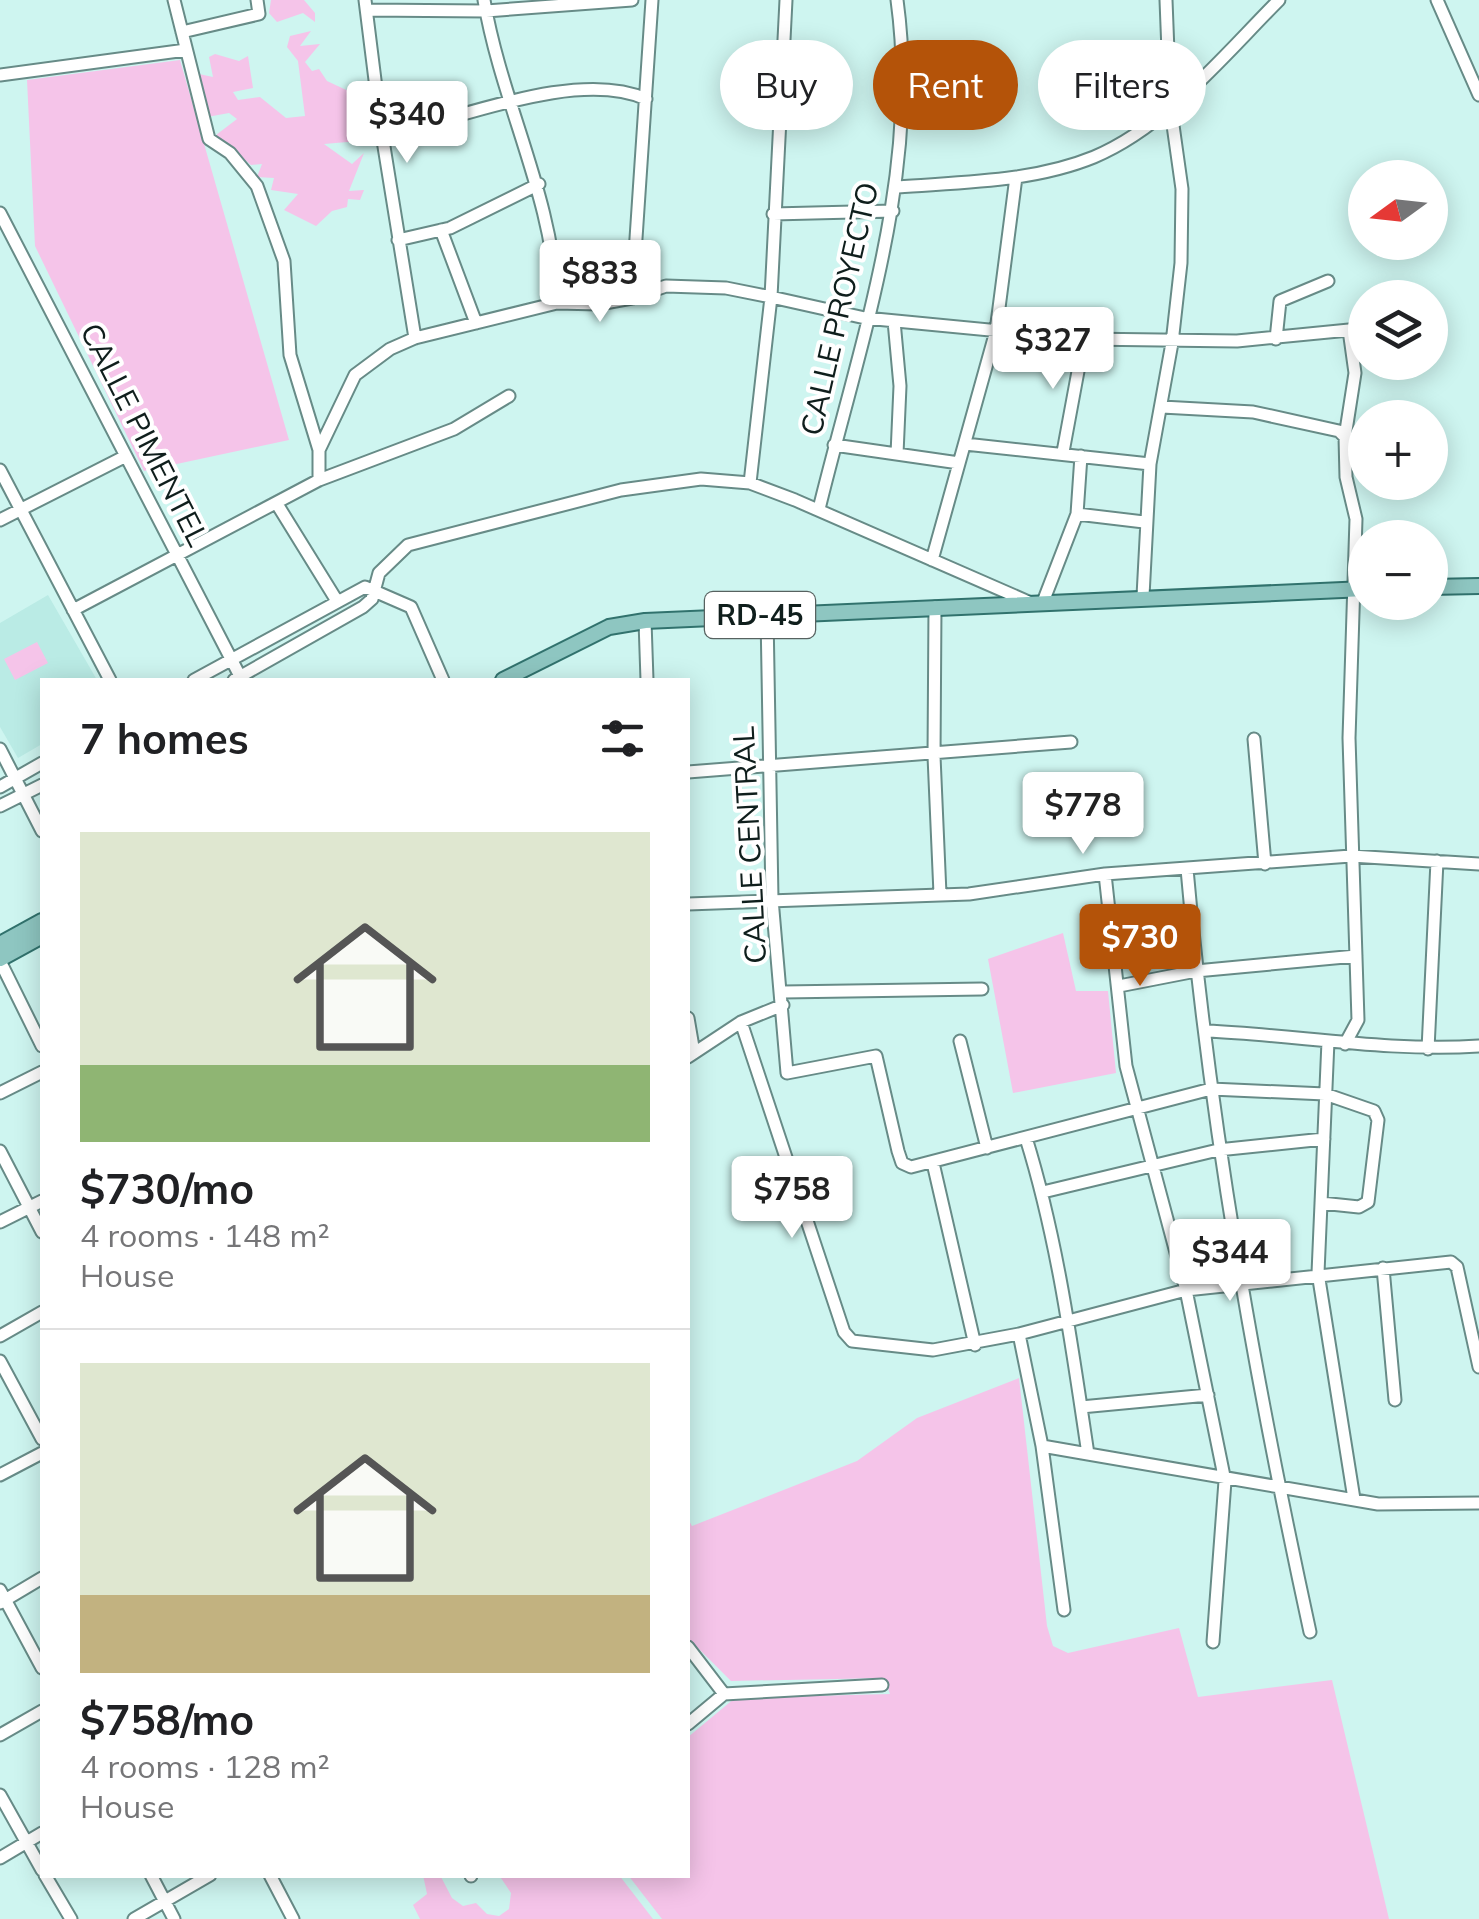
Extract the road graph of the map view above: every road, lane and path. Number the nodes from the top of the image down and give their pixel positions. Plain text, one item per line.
1 (174, 0) edge
2 (257, 0) edge
3 (632, 0) edge
4 (652, 0) edge
5 (786, 0) edge
6 (897, 0) edge
7 (1166, 0) edge
8 (1280, 0) edge
9 (1437, 0) edge
10 (563, 2) edge
11 (366, 5) edge
12 (485, 5) edge
13 (182, 32) junction
14 (1168, 40) edge
15 (186, 50) junction
16 (1206, 70) edge
17 (0, 74) edge
18 (1479, 95) edge
19 (646, 99) junction
20 (508, 104) junction
21 (414, 128) dead end
22 (1135, 130) edge
23 (1174, 130) edge
24 (1016, 177) junction
25 (539, 184) junction
26 (898, 187) junction
27 (893, 211) junction
28 (0, 213) edge
29 (773, 214) junction
30 (441, 230) junction
31 (5, 235) edge
32 (398, 240) junction
33 (1328, 282) dead end
34 (771, 297) junction
35 (632, 298) junction
36 (558, 304) junction
37 (865, 318) junction
38 (894, 322) junction
39 (476, 323) junction
40 (996, 331) junction
41 (415, 338) junction
42 (1276, 338) junction
43 (1084, 339) junction
44 (1172, 343) junction
45 (509, 396) dead end
46 (1162, 407) junction
47 (1345, 437) junction
48 (964, 444) junction
49 (834, 445) junction
50 (319, 450) junction
51 (1064, 452) junction
52 (897, 454) junction
53 (1081, 456) junction
54 (124, 457) junction
55 (959, 464) junction
56 (1150, 464) junction
57 (0, 470) edge
58 (319, 480) junction
59 (750, 483) junction
60 (277, 504) junction
61 (819, 509) junction
62 (20, 510) junction
63 (1077, 514) junction
64 (0, 520) edge
65 (1356, 520) edge
66 (1144, 522) junction
67 (176, 552) junction
68 (932, 560) junction
69 (1479, 586) edge
70 (1448, 587) edge
71 (373, 588) junction
72 (1348, 589) edge
73 (1143, 596) junction
74 (337, 601) junction
75 (1037, 602) junction
76 (936, 607) junction
77 (73, 610) junction
78 (767, 615) junction
79 (1358, 620) edge
80 (646, 621) junction
81 (231, 660) junction
82 (109, 678) edge
83 (198, 678) edge
84 (238, 678) edge
85 (240, 678) edge
86 (442, 678) edge
87 (507, 678) edge
88 (647, 678) edge
89 (1254, 739) dead end
90 (1071, 742) dead end
91 (0, 749) edge
92 (934, 756) junction
93 (40, 764) edge
94 (768, 768) junction
95 (690, 772) edge
96 (16, 778) junction
97 (0, 786) edge
98 (40, 786) edge
99 (24, 794) junction
100 (0, 806) edge
101 (40, 827) edge
102 (1351, 856) junction
103 (1437, 861) junction
104 (1266, 864) junction
105 (1479, 864) edge
106 (1187, 869) junction
107 (1105, 874) junction
108 (940, 894) junction
109 (772, 899) junction
110 (690, 904) edge
111 (40, 922) edge
112 (40, 937) edge
113 (0, 944) edge
114 (1356, 956) junction
115 (0, 960) edge
116 (1196, 972) junction
117 (1119, 986) junction
118 (982, 989) dead end
119 (783, 999) junction
120 (741, 1022) junction
121 (1206, 1030) junction
122 (960, 1041) dead end
123 (40, 1042) edge
124 (1328, 1042) junction
125 (1345, 1044) junction
126 (1479, 1046) edge
127 (1428, 1049) junction
128 (691, 1054) edge
129 (40, 1073) edge
130 (1211, 1089) junction
131 (0, 1093) edge
132 (1325, 1094) junction
133 (1135, 1110) junction
134 (1026, 1138) junction
135 (1324, 1138) junction
136 (987, 1148) junction
137 (1218, 1150) junction
138 (0, 1151) edge
139 (933, 1163) junction
140 (1153, 1165) junction
141 (1042, 1192) junction
142 (40, 1201) edge
143 (1321, 1203) junction
144 (30, 1207) junction
145 (0, 1222) edge
146 (40, 1228) edge
147 (1383, 1268) junction
148 (1318, 1272) junction
149 (1238, 1281) junction
150 (1186, 1290) junction
151 (1479, 1304) edge
152 (1465, 1307) junction
153 (40, 1313) edge
154 (1068, 1320) junction
155 (1019, 1334) junction
156 (0, 1336) edge
157 (975, 1344) junction
158 (0, 1361) edge
159 (1479, 1367) edge
160 (1208, 1396) junction
161 (1395, 1400) dead end
162 (1081, 1407) junction
163 (40, 1434) edge
164 (1042, 1446) junction
165 (40, 1454) edge
166 (1088, 1454) junction
167 (0, 1476) edge
168 (1225, 1481) junction
169 (1279, 1489) junction
170 (1354, 1499) junction
171 (1479, 1503) edge
172 (40, 1579) edge
173 (2, 1597) edge
174 (1064, 1610) dead end
175 (1310, 1632) dead end
176 (1212, 1642) dead end
177 (690, 1650) edge
178 (40, 1664) edge
179 (882, 1685) dead end
180 (724, 1694) junction
181 (40, 1711) edge
182 (690, 1722) edge
183 (0, 1734) edge
184 (0, 1795) edge
185 (40, 1835) edge
186 (26, 1843) junction
187 (0, 1858) edge
188 (40, 1866) edge
189 (47, 1878) edge
190 (152, 1878) edge
191 (205, 1878) edge
192 (272, 1878) edge
193 (163, 1901) junction
194 (71, 1919) edge
195 (134, 1919) edge
196 (174, 1919) edge
197 (293, 1919) edge

1 - 13 street
2 - 13 street
3 - 10 street
4 - 19 street
5 - 29 street
6 - 26 street, CALLE PROYECTO
7 - 14 street
8 - 16 street
9 - 18 street
10 - 12 street
11 - 12 street
11 - 32 street
12 - 20 street
13 - 15 street
15 - 17 street
15 - 50 street
19 - 20 street
19 - 35 street
20 - 21 street
20 - 25 street
22 - 24 street
23 - 44 street
24 - 26 street
24 - 40 street
25 - 30 street
25 - 36 street
26 - 27 street, CALLE PROYECTO
27 - 29 street
27 - 37 street, CALLE PROYECTO
28 - 31 street, CALLE PIMENTEL
29 - 34 street
30 - 32 street
30 - 39 street
31 - 54 street, CALLE PIMENTEL
32 - 41 street
33 - 42 street
34 - 35 street
34 - 37 street
34 - 59 street
35 - 36 street
36 - 39 street
37 - 38 street
37 - 49 street, CALLE PROYECTO
38 - 40 street
38 - 52 street
39 - 41 street
40 - 43 street
40 - 48 street
41 - 50 street
42 - 44 street
42 - 47 street
43 - 44 street
43 - 51 street
44 - 46 street
45 - 58 street
46 - 47 street
46 - 56 street
47 - 65 street
48 - 51 street
48 - 55 street
49 - 52 street
49 - 61 street, CALLE PROYECTO
50 - 58 street
51 - 53 street
52 - 55 street
53 - 56 street
53 - 63 street
54 - 62 street
54 - 67 street, CALLE PIMENTEL
55 - 68 street
56 - 66 street
57 - 62 street
58 - 60 street
59 - 61 street
59 - 71 street
60 - 67 street
60 - 74 street
61 - 68 street
62 - 64 street
62 - 77 street
63 - 66 street
63 - 75 street
66 - 73 street
67 - 77 street
67 - 81 street, CALLE PIMENTEL
68 - 75 street
69 - 70 main road
71 - 74 street
71 - 85 street
71 - 86 street
72 - 73 main road, RD-45
73 - 75 main road, RD-45
74 - 81 street
75 - 76 main road, RD-45
76 - 78 main road, RD-45
76 - 92 street
77 - 82 street
78 - 80 main road, RD-45
78 - 94 street, CALLE CENTRAL
79 - 102 street
80 - 87 main road, RD-45
80 - 88 street
81 - 83 street
81 - 84 street, CALLE PIMENTEL
89 - 104 street
90 - 92 street
91 - 96 street
92 - 94 street
92 - 108 street
93 - 96 street
94 - 95 street
94 - 109 street, CALLE CENTRAL
96 - 97 street
96 - 99 street
98 - 99 street
99 - 100 street
99 - 101 street
102 - 103 street
102 - 104 street
102 - 114 street
103 - 105 street
103 - 127 street
104 - 106 street
106 - 107 street
106 - 116 street
107 - 108 street
107 - 117 street
108 - 109 street
109 - 110 street
109 - 119 street, CALLE CENTRAL
111 - 113 main road
112 - 115 main road
114 - 116 street
114 - 125 street
115 - 123 street
116 - 117 street
116 - 121 street
117 - 133 street
118 - 119 street
119 - 120 street
119 - 139 street, CALLE CENTRAL
120 - 128 street
120 - 157 street
121 - 124 street
121 - 130 street
122 - 136 street
124 - 125 street
124 - 132 street
125 - 127 street
126 - 127 street
129 - 131 street
130 - 132 street
130 - 133 street
130 - 137 street
132 - 135 street
132 - 143 street
133 - 134 street
133 - 140 street
134 - 136 street
134 - 141 street
135 - 137 street
135 - 143 street
136 - 139 street
137 - 140 street
137 - 149 street
138 - 144 street
139 - 157 street
140 - 141 street
140 - 150 street
141 - 154 street
142 - 144 street
143 - 148 street
144 - 145 street
144 - 146 street
147 - 148 street
147 - 152 street
147 - 161 street
148 - 149 street
148 - 170 street
149 - 150 street
149 - 169 street
150 - 154 street
150 - 160 street
151 - 152 street
152 - 159 street
153 - 156 street
154 - 155 street
154 - 162 street
155 - 157 street
155 - 164 street
158 - 163 street
160 - 162 street
160 - 168 street
162 - 166 street
164 - 166 street
164 - 174 street
165 - 167 street
166 - 168 street
168 - 169 street
168 - 176 street
169 - 170 street
169 - 175 street
170 - 171 street
172 - 173 street
173 - 178 street
177 - 180 street
179 - 180 street
180 - 182 street
181 - 183 street
184 - 186 street
185 - 186 street
186 - 187 street
186 - 188 street
189 - 194 street
190 - 193 street
191 - 193 street
192 - 197 street
193 - 195 street
193 - 196 street

